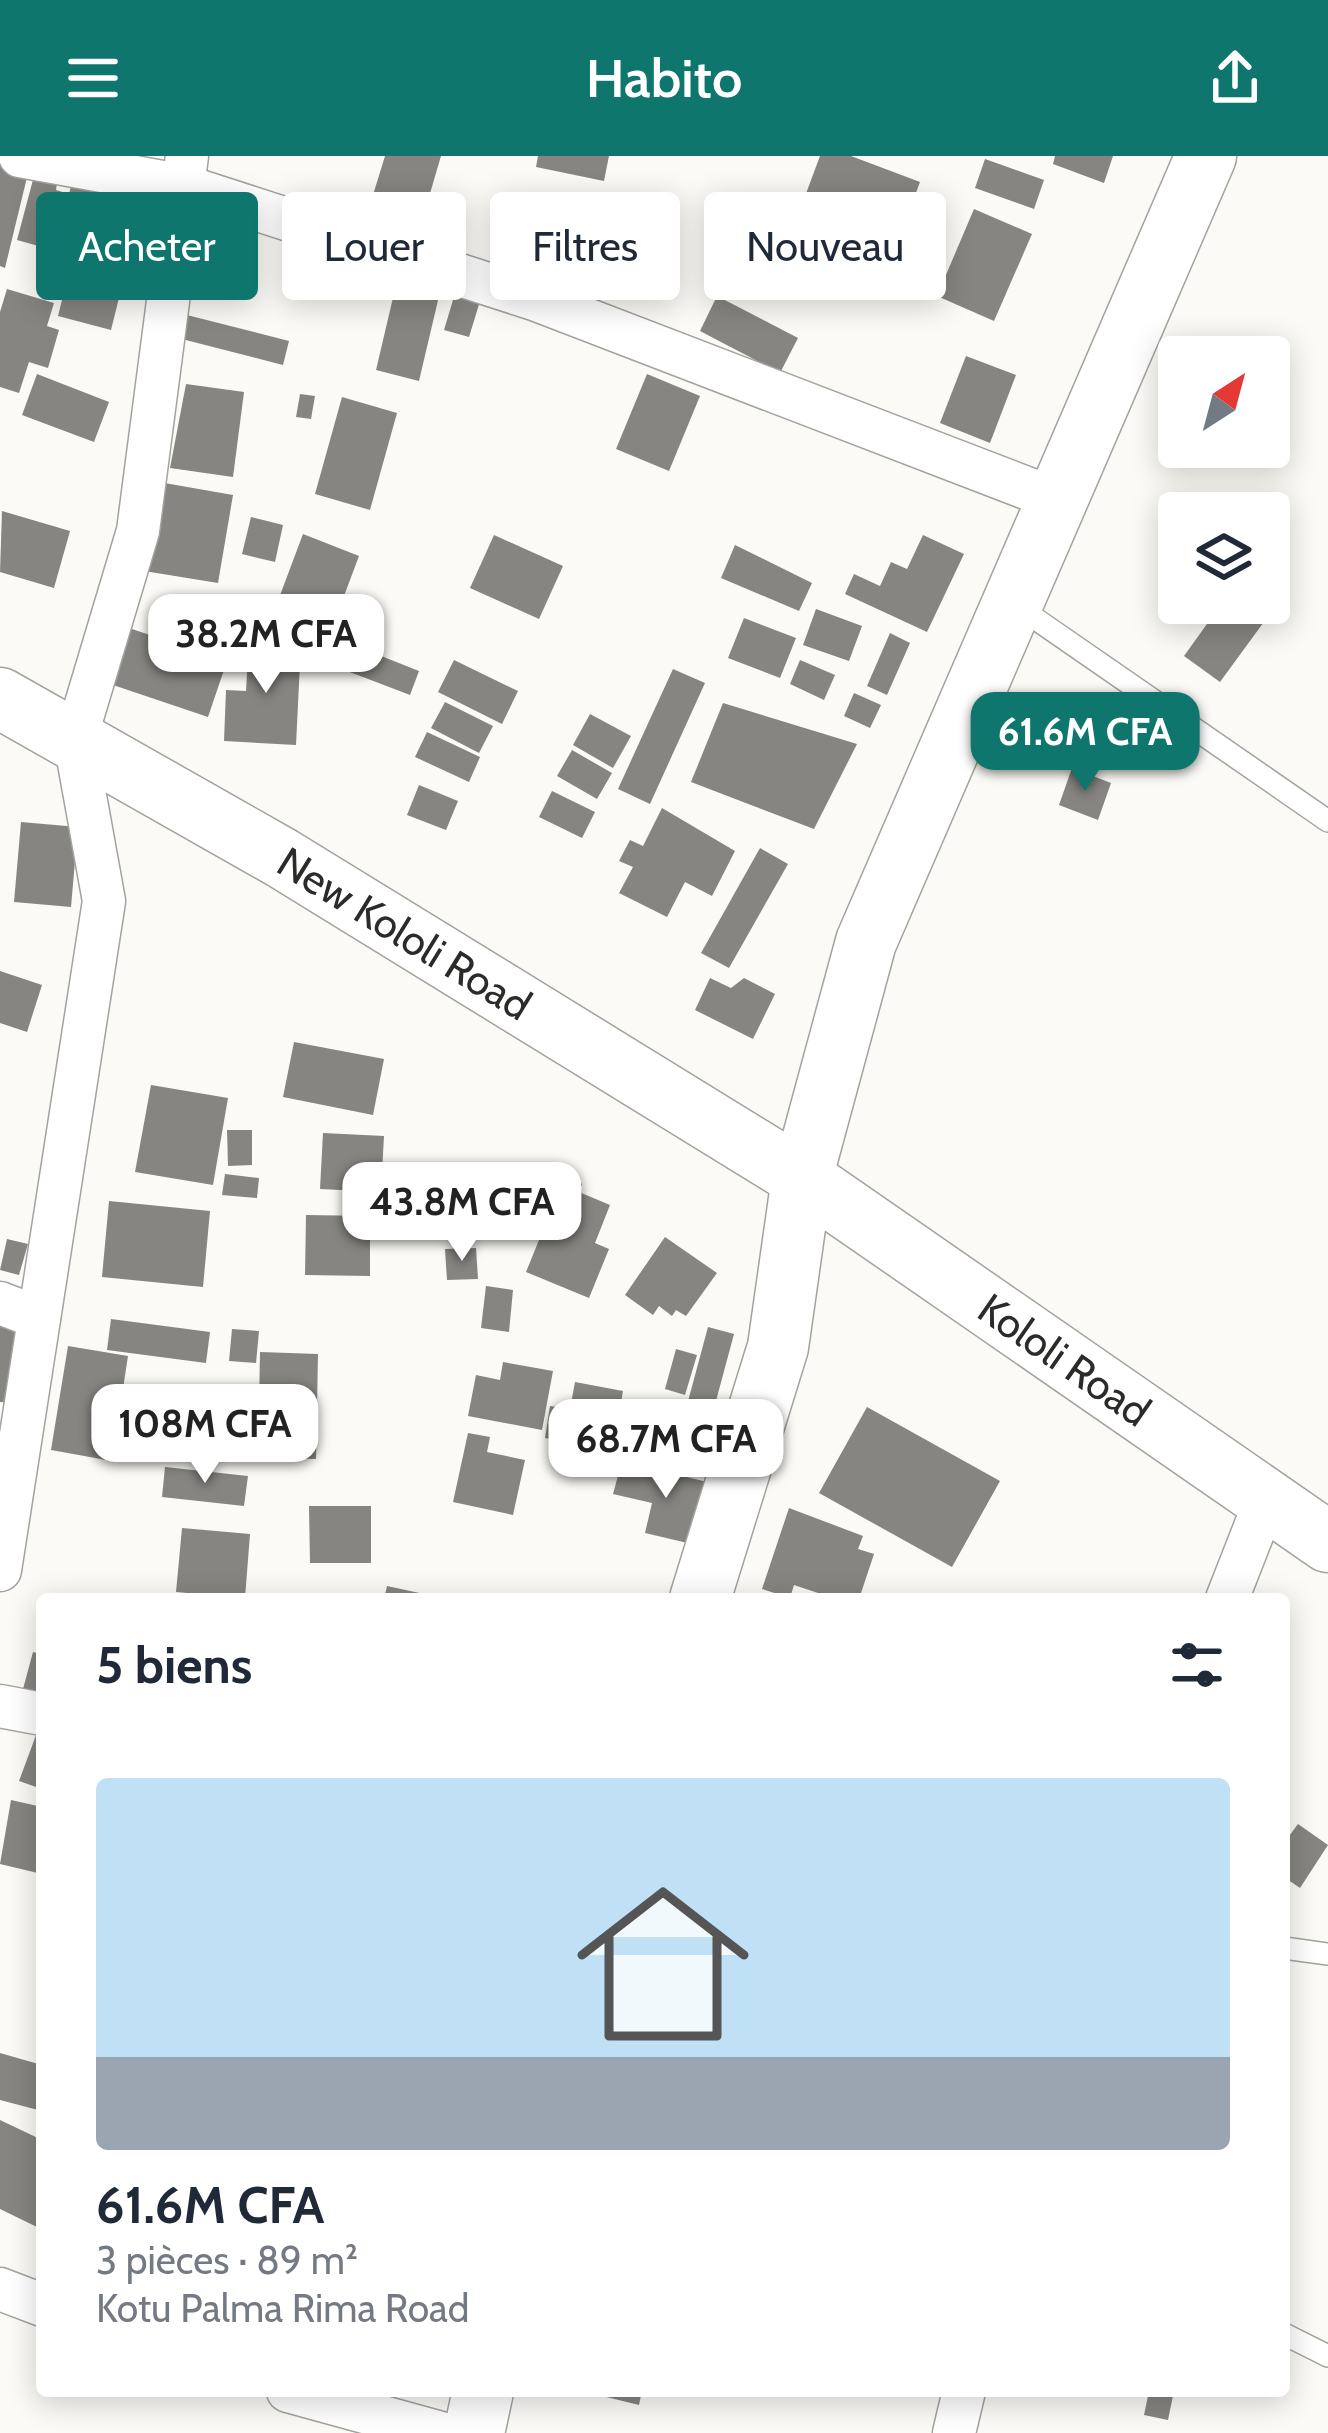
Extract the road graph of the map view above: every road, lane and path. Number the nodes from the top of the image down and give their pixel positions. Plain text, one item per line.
1 (20, 156) edge
2 (1206, 156) edge
3 (185, 171) edge
4 (1055, 499) junction
5 (1011, 602) junction
6 (0, 698) edge
7 (75, 741) junction
8 (1328, 820) edge
9 (802, 1178) junction
10 (20, 1310) edge
11 (1265, 1502) junction
12 (1328, 1542) edge
13 (0, 1570) edge
14 (702, 1593) edge
15 (1229, 1593) edge
16 (0, 1706) edge
17 (36, 1713) edge
18 (1290, 1949) edge
19 (1328, 1954) edge
20 (0, 2289) edge
21 (36, 2303) edge
22 (1290, 2337) edge
23 (1328, 2356) edge
24 (310, 2397) edge
25 (482, 2397) edge
26 (963, 2397) edge
27 (441, 2433) edge
28 (474, 2433) edge
29 (954, 2433) edge

1 - 3 street
2 - 4 street
3 - 4 street
3 - 7 street
4 - 5 street
5 - 8 lane
5 - 9 street
6 - 7 street, New Kololi Road
7 - 9 street, New Kololi Road
7 - 10 street
9 - 11 street, Kololi Road
9 - 14 street
10 - 13 street
11 - 12 street, Kololi Road
11 - 15 street
16 - 17 street
18 - 19 lane
20 - 21 street
22 - 23 lane
24 - 27 street
25 - 28 street
26 - 29 street

